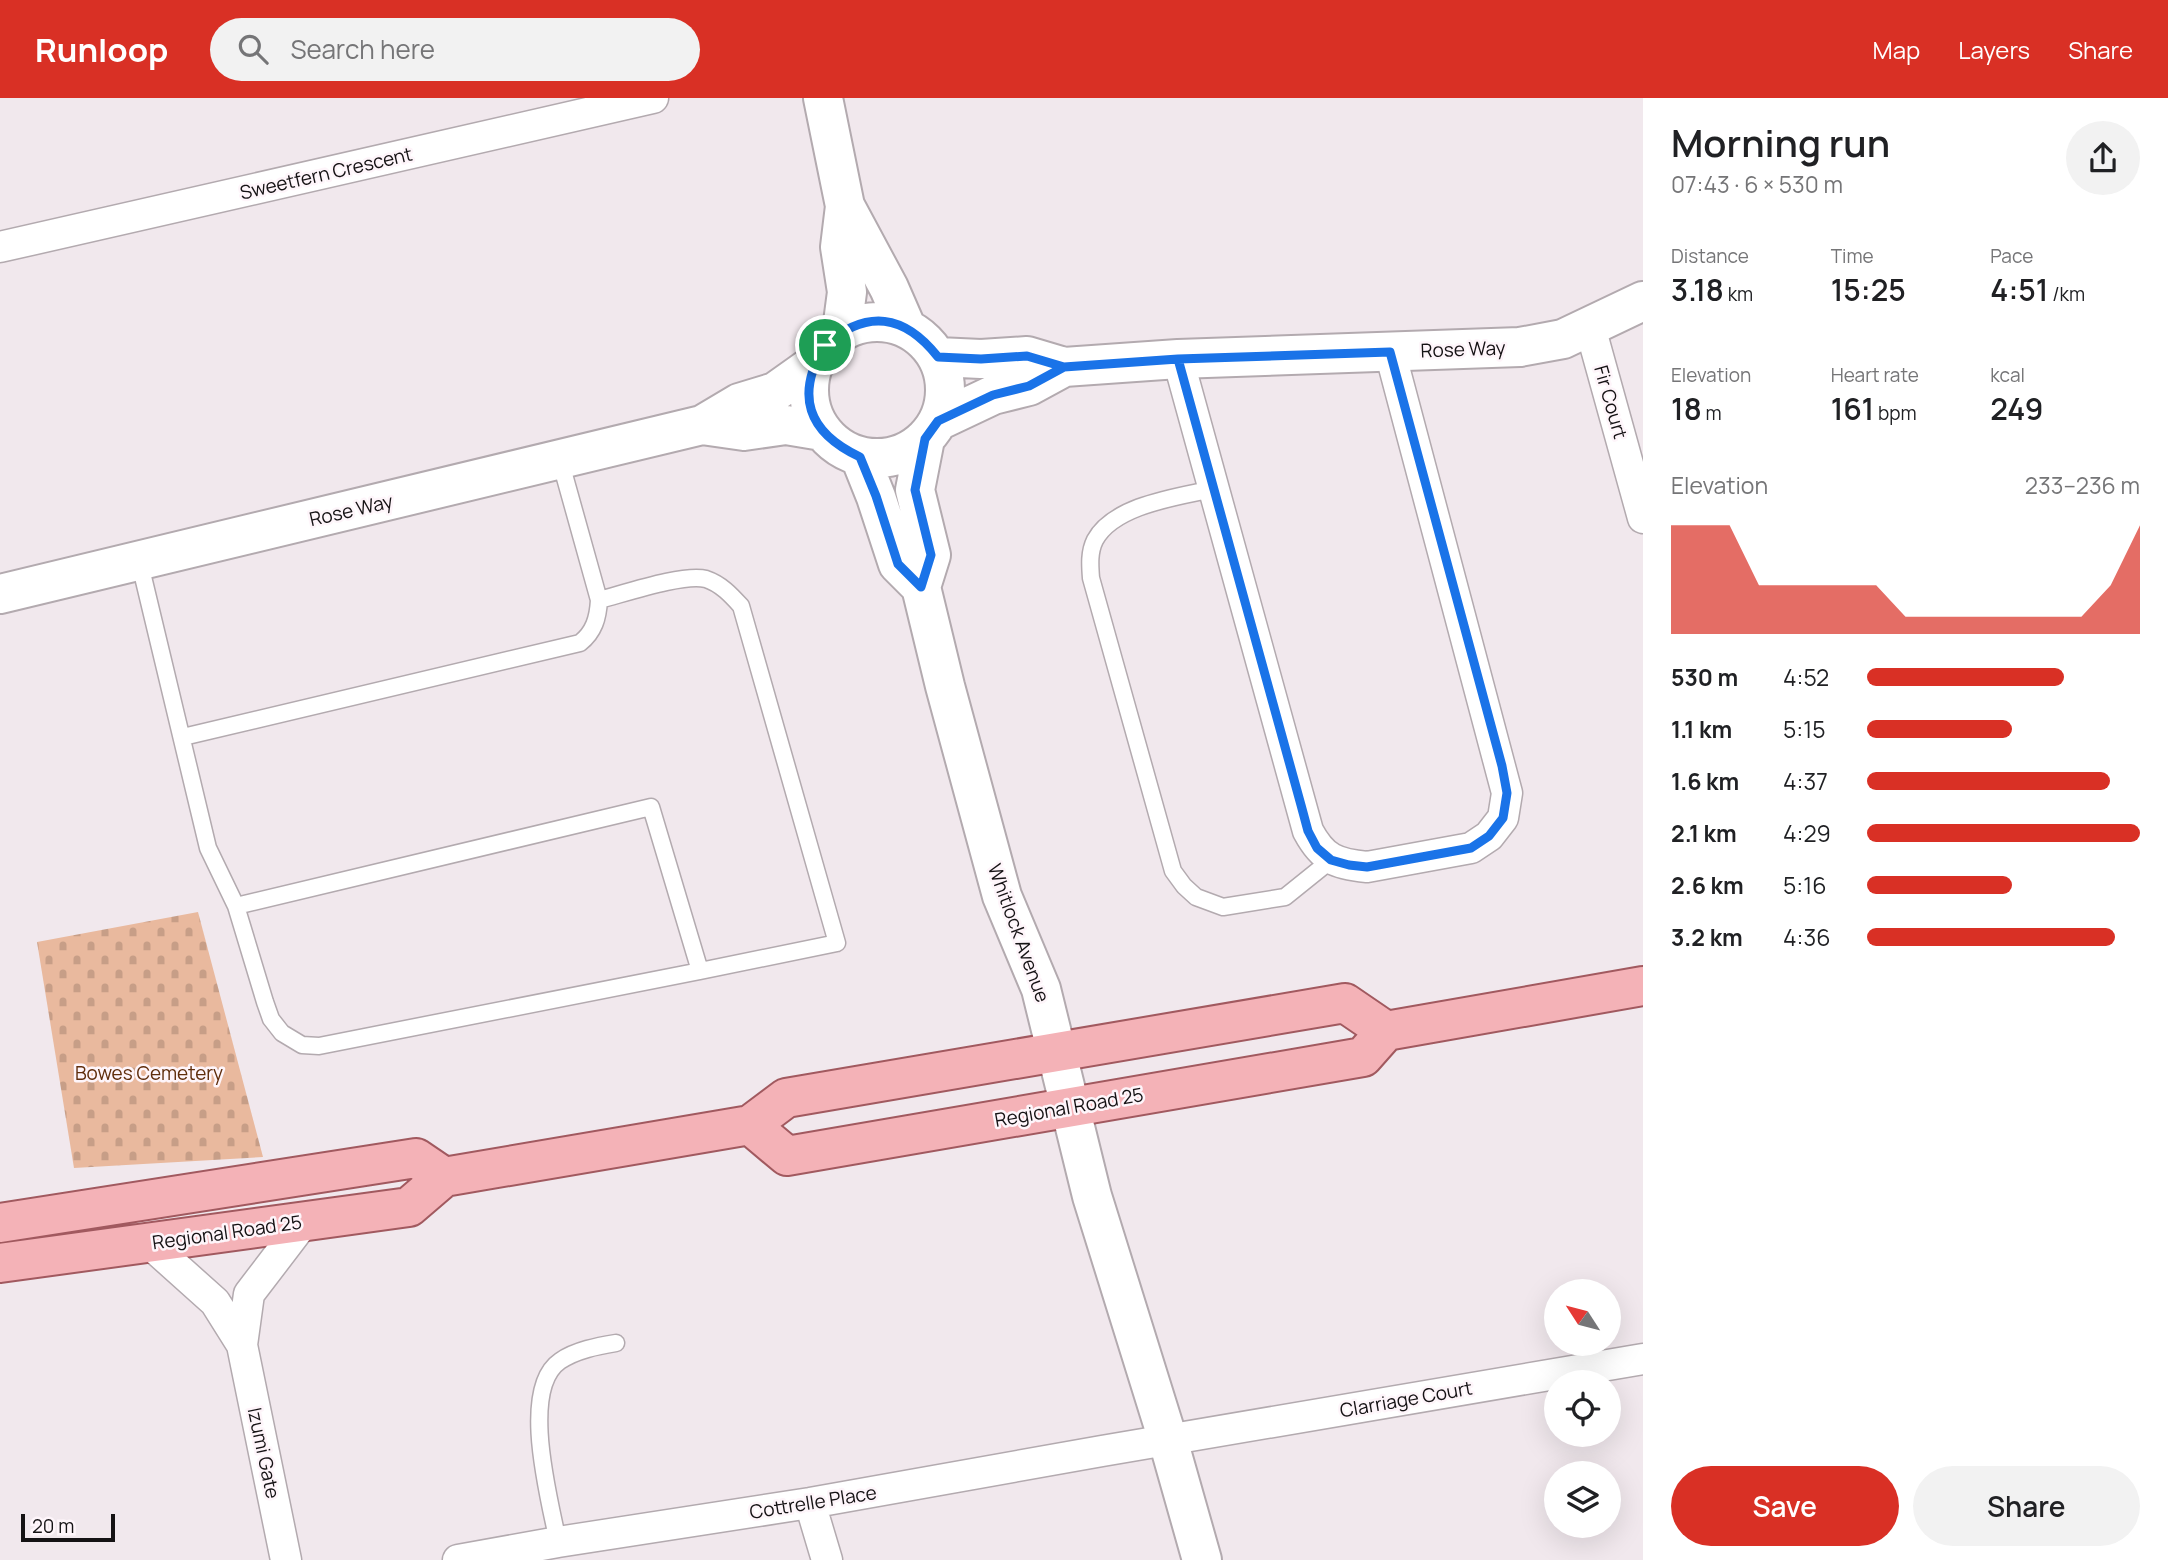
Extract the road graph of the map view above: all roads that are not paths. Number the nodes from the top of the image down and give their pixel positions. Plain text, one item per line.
1 (653, 98) edge
2 (823, 98) edge
3 (845, 206) junction
4 (0, 247) edge
5 (1643, 301) edge
6 (906, 327) junction
7 (1590, 327) junction
8 (842, 330) junction
9 (1390, 352) junction
10 (938, 357) junction
11 (1178, 359) junction
12 (813, 365) junction
13 (1064, 367) junction
14 (702, 425) junction
15 (932, 430) junction
16 (822, 431) junction
17 (860, 457) junction
18 (560, 460) junction
19 (1213, 489) junction
20 (1643, 518) edge
21 (139, 560) junction
22 (921, 587) junction
23 (0, 594) edge
24 (599, 600) junction
25 (183, 737) junction
26 (1331, 860) junction
27 (236, 905) junction
28 (700, 971) junction
29 (1643, 986) edge
30 (1386, 1031) junction
31 (1057, 1052) junction
32 (1070, 1106) junction
33 (750, 1125) junction
34 (444, 1177) junction
35 (303, 1222) junction
36 (0, 1223) edge
37 (148, 1242) junction
38 (0, 1262) edge
39 (616, 1343) dead end
40 (242, 1345) junction
41 (1643, 1359) edge
42 (1168, 1440) junction
43 (810, 1503) junction
44 (558, 1542) junction
45 (286, 1560) edge
46 (458, 1560) edge
47 (827, 1560) edge
48 (1202, 1560) edge

1 - 4 street, Sweetfern Crescent
2 - 3 street
3 - 6 street
3 - 8 street
5 - 7 street, Rose Way
6 - 8 street
6 - 10 street
7 - 9 street, Rose Way
7 - 20 street, Fir Court
8 - 12 street
9 - 11 street, Rose Way
9 - 26 street
10 - 13 street, Rose Way
10 - 15 street
11 - 13 street, Rose Way
11 - 19 street
12 - 14 street, Rose Way
12 - 16 street
13 - 15 street, Rose Way
14 - 16 street, Rose Way
14 - 18 street, Rose Way
15 - 17 street
15 - 22 street, Whitlock Avenue
16 - 17 street
17 - 22 street, Whitlock Avenue
18 - 21 street, Rose Way
18 - 24 lane
19 - 26 street
19 - 26 lane
21 - 23 street, Rose Way
21 - 25 lane
22 - 31 street, Whitlock Avenue
24 - 25 lane
24 - 28 lane
25 - 27 lane
27 - 28 lane
27 - 28 lane
29 - 30 main road
30 - 31 main road
30 - 32 main road, Regional Road 25
31 - 32 street, Whitlock Avenue
31 - 33 main road
32 - 33 main road, Regional Road 25
32 - 42 street, Whitlock Avenue
33 - 34 main road
34 - 35 main road, Regional Road 25
34 - 36 main road
35 - 37 main road, Regional Road 25
35 - 40 street, Izumi Gate
37 - 38 main road, Regional Road 25
37 - 40 street, Izumi Gate
39 - 44 lane
40 - 45 street, Izumi Gate
41 - 42 street, Clarriage Court
42 - 43 street, Cottrelle Place
42 - 48 street, Whitlock Avenue
43 - 44 street, Cottrelle Place
43 - 47 street
44 - 46 street, Cottrelle Place

